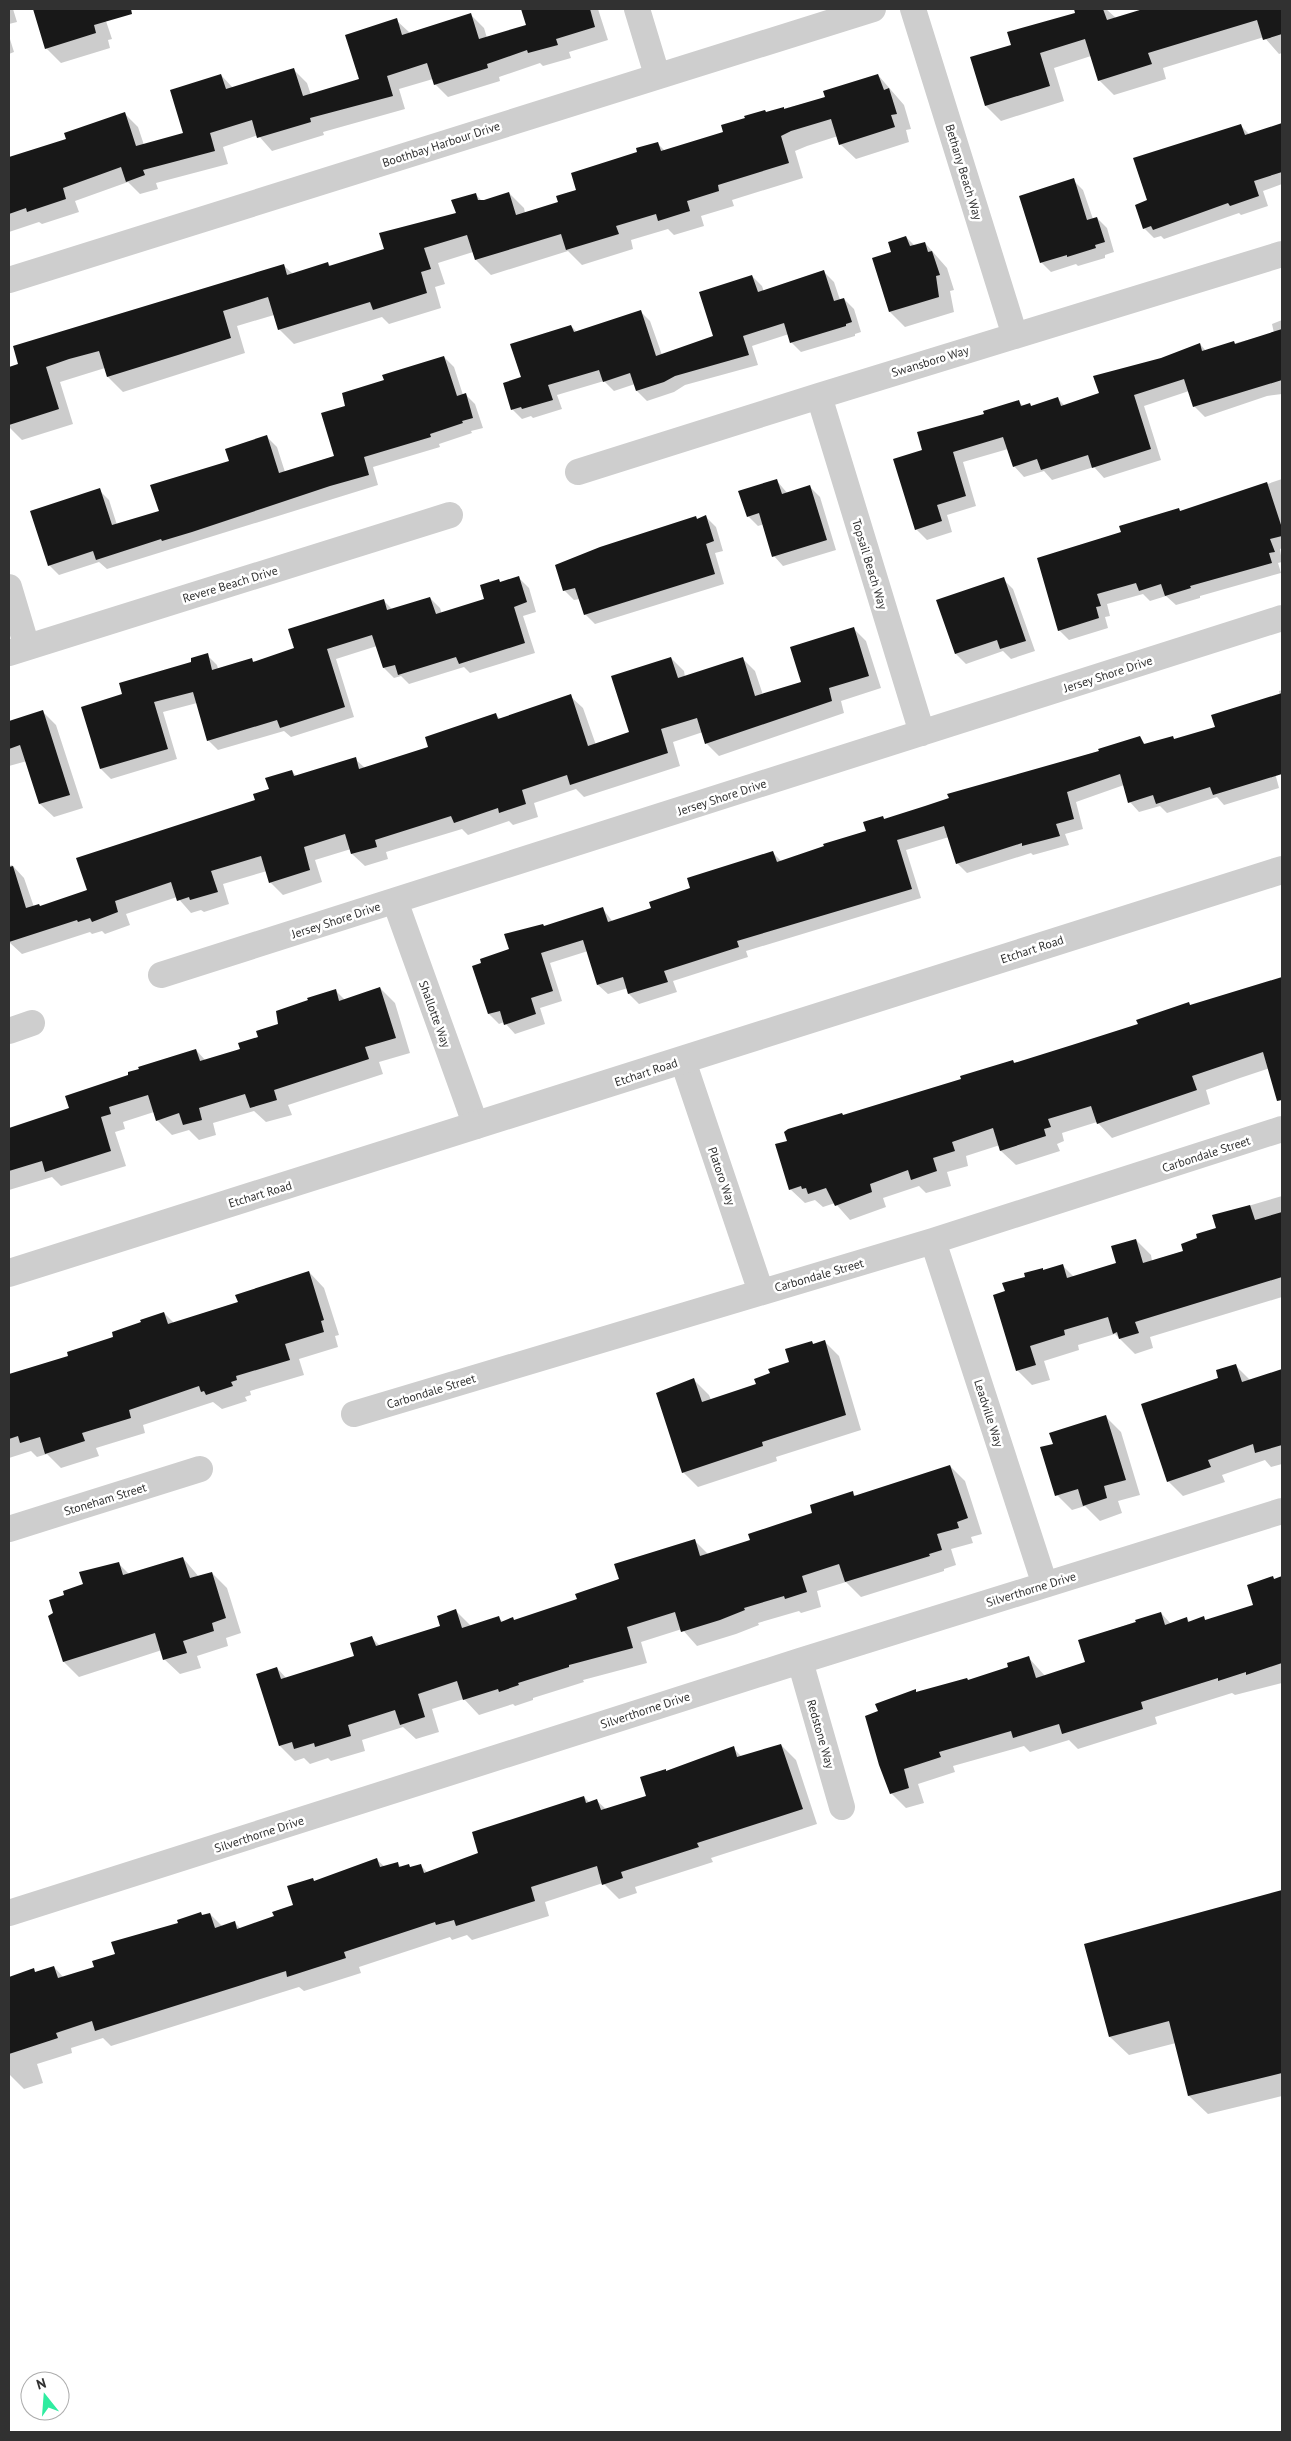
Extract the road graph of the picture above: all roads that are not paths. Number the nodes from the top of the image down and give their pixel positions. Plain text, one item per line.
1 (636, 9) edge
2 (873, 9) edge
3 (913, 9) edge
4 (657, 76) junction
5 (1282, 254) edge
6 (9, 280) edge
7 (1014, 336) junction
8 (818, 396) junction
9 (578, 472) dead end
10 (450, 515) dead end
11 (9, 587) edge
12 (1282, 618) edge
13 (18, 650) edge
14 (922, 733) junction
15 (1282, 870) edge
16 (395, 901) junction
17 (161, 975) dead end
18 (683, 1061) junction
19 (476, 1126) junction
20 (1282, 1129) edge
21 (933, 1241) junction
22 (9, 1273) edge
23 (761, 1292) junction
24 (354, 1414) dead end
25 (200, 1469) dead end
26 (1282, 1511) edge
27 (9, 1529) edge
28 (1045, 1585) junction
29 (800, 1661) junction
30 (842, 1807) dead end
31 (9, 1914) edge

1 - 4 street
2 - 4 street, Boothbay Harbour Drive
3 - 7 street, Bethany Beach Way
4 - 6 street, Boothbay Harbour Drive
5 - 7 street, Swansboro Way
7 - 8 street, Swansboro Way
8 - 9 street, Swansboro Way
8 - 14 street, Topsail Beach Way
10 - 13 street, Revere Beach Drive
11 - 13 street
12 - 14 street, Jersey Shore Drive
14 - 16 street, Jersey Shore Drive
15 - 18 street, Etchart Road
16 - 17 street, Jersey Shore Drive
16 - 19 street, Shallotte Way
18 - 19 street, Etchart Road
18 - 23 street, Platoro Way
19 - 22 street, Etchart Road
20 - 21 street, Carbondale Street
21 - 23 street, Carbondale Street
21 - 28 street, Leadville Way
23 - 24 street, Carbondale Street
25 - 27 street, Stoneham Street
26 - 28 street, Silverthorne Drive
28 - 29 street, Silverthorne Drive
29 - 30 street, Redstone Way
29 - 31 street, Silverthorne Drive

